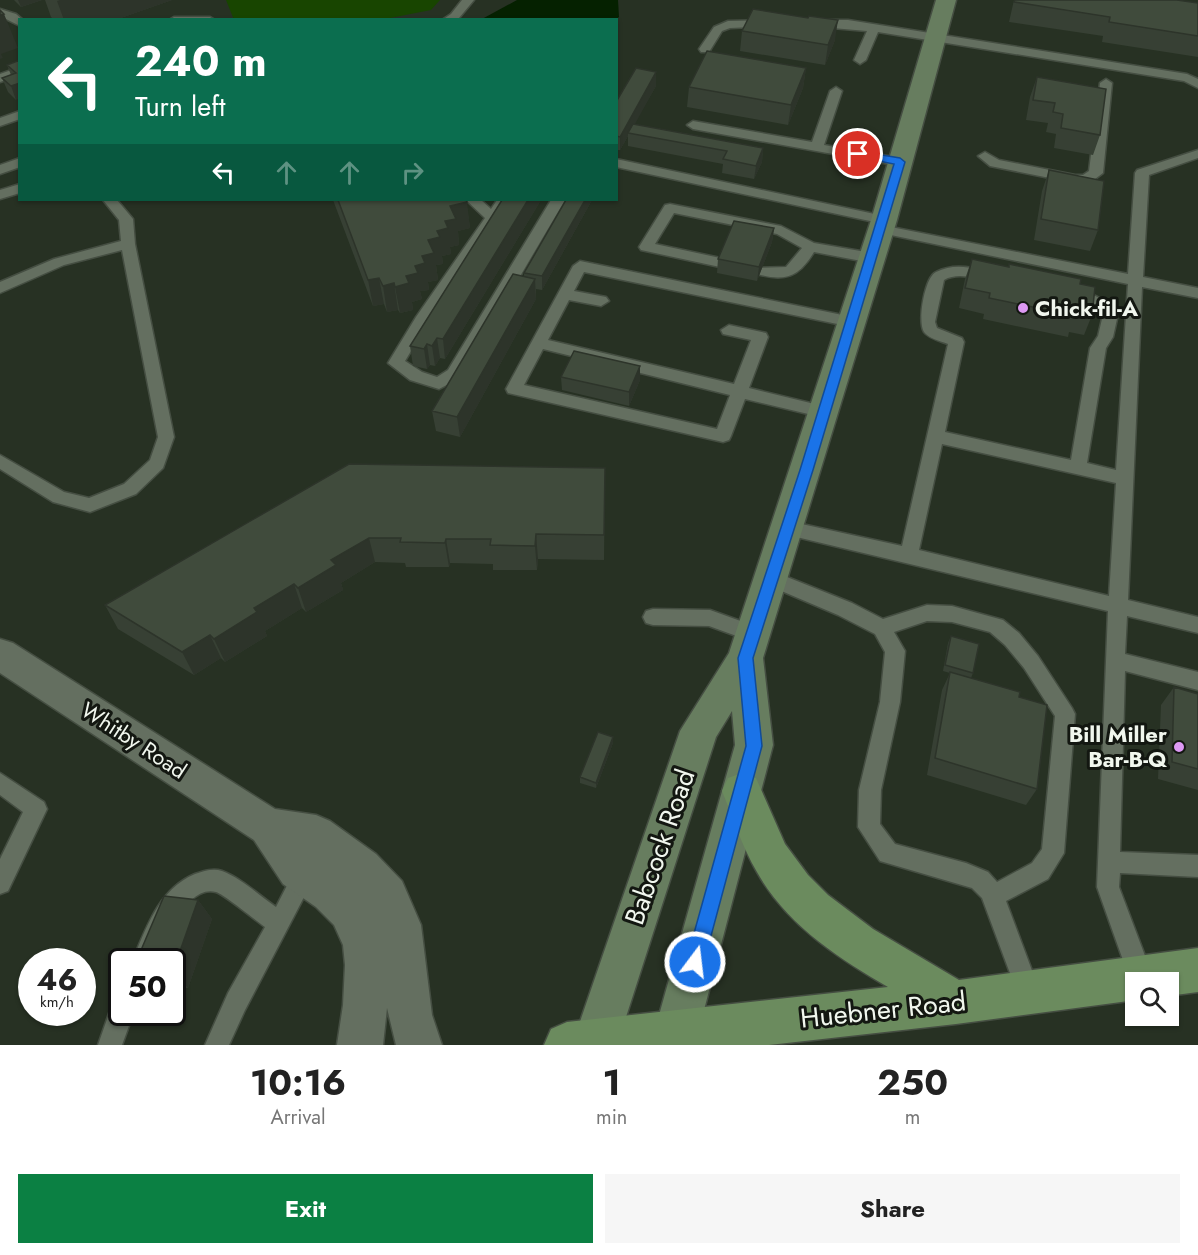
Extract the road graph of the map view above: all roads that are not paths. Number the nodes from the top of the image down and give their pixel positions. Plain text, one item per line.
1 (468, 0) edge
2 (946, 0) edge
3 (0, 12) edge
4 (451, 18) edge
5 (18, 21) edge
6 (874, 28) junction
7 (936, 37) junction
8 (705, 49) edge
9 (860, 60) dead end
10 (18, 72) edge
11 (0, 78) edge
12 (1106, 83) dead end
13 (1198, 84) edge
14 (836, 91) dead end
15 (18, 116) edge
16 (0, 122) edge
17 (693, 125) dead end
18 (817, 147) junction
19 (1198, 154) edge
20 (985, 156) dead end
21 (900, 162) junction
22 (18, 163) edge
23 (618, 163) edge
24 (0, 170) edge
25 (18, 189) edge
26 (0, 195) edge
27 (111, 201) edge
28 (474, 201) edge
29 (503, 201) edge
30 (557, 201) edge
31 (493, 218) junction
32 (882, 224) junction
33 (128, 243) junction
34 (810, 247) junction
35 (872, 258) junction
36 (720, 262) edge
37 (762, 271) edge
38 (1004, 280) edge
39 (1135, 280) junction
40 (0, 288) edge
41 (1062, 292) edge
42 (1198, 292) edge
43 (565, 294) junction
44 (601, 301) dead end
45 (852, 322) junction
46 (729, 330) dead end
47 (538, 343) junction
48 (740, 390) junction
49 (825, 412) junction
50 (935, 436) junction
51 (0, 461) edge
52 (1078, 468) junction
53 (1124, 478) junction
54 (788, 528) junction
55 (909, 555) junction
56 (772, 579) junction
57 (1117, 606) junction
58 (653, 617) dead end
59 (1198, 625) edge
60 (882, 628) junction
61 (749, 646) junction
62 (0, 654) edge
63 (1115, 660) junction
64 (1198, 681) edge
65 (0, 783) edge
66 (742, 791) junction
67 (268, 827) junction
68 (1109, 862) junction
69 (1198, 866) edge
70 (304, 876) junction
71 (0, 883) edge
72 (993, 896) junction
73 (279, 922) junction
74 (151, 948) edge
75 (1198, 970) edge
76 (1139, 972) edge
77 (1179, 972) edge
78 (1125, 979) edge
79 (1028, 992) junction
80 (956, 1002) junction
81 (117, 1026) edge
82 (674, 1039) edge
83 (586, 1044) edge
84 (110, 1045) edge
85 (217, 1045) edge
86 (360, 1045) edge
87 (419, 1045) edge

1 - 4 lane
2 - 7 main road, Babcock Road
3 - 5 lane
6 - 7 lane
6 - 8 lane
6 - 9 lane
7 - 13 lane
7 - 21 main road, Babcock Road
10 - 11 lane
12 - 20 lane
14 - 18 lane
15 - 16 lane
17 - 18 lane
18 - 21 lane
19 - 39 lane
21 - 32 main road, Babcock Road
22 - 24 lane
23 - 32 lane
25 - 26 lane
27 - 33 lane
28 - 31 lane
29 - 31 lane
30 - 31 lane
32 - 35 main road, Babcock Road
32 - 39 lane
33 - 40 lane
33 - 51 lane
34 - 35 lane
34 - 36 lane
34 - 37 lane
35 - 45 main road, Babcock Road
38 - 50 lane
39 - 42 lane
39 - 53 lane
41 - 52 lane
43 - 44 lane
43 - 45 lane
43 - 47 lane
45 - 49 main road, Babcock Road
46 - 48 lane
47 - 48 lane
47 - 48 lane
48 - 49 lane
49 - 54 main road, Babcock Road
50 - 52 lane
50 - 55 lane
52 - 53 lane
53 - 57 lane
54 - 55 lane
54 - 56 main road, Babcock Road
55 - 57 lane
56 - 60 lane
56 - 61 main road, Babcock Road
57 - 59 lane
57 - 63 lane
58 - 61 lane
60 - 72 lane
60 - 72 lane
61 - 66 main road, Babcock Road
61 - 83 main road, Babcock Road
62 - 67 street, Whitby Road
63 - 64 lane
63 - 68 lane
65 - 71 lane
66 - 80 main road
66 - 82 main road, Babcock Road
67 - 70 street, Whitby Road
67 - 87 street, Whitby Road
68 - 69 lane
68 - 76 lane
70 - 73 lane
70 - 86 street, Whitby Road
72 - 79 lane
73 - 74 lane
73 - 85 lane
75 - 77 main road, Huebner Road
78 - 79 main road, Huebner Road
79 - 80 main road, Huebner Road
80 - 82 main road, Huebner Road
81 - 84 lane
82 - 83 main road, Huebner Road

